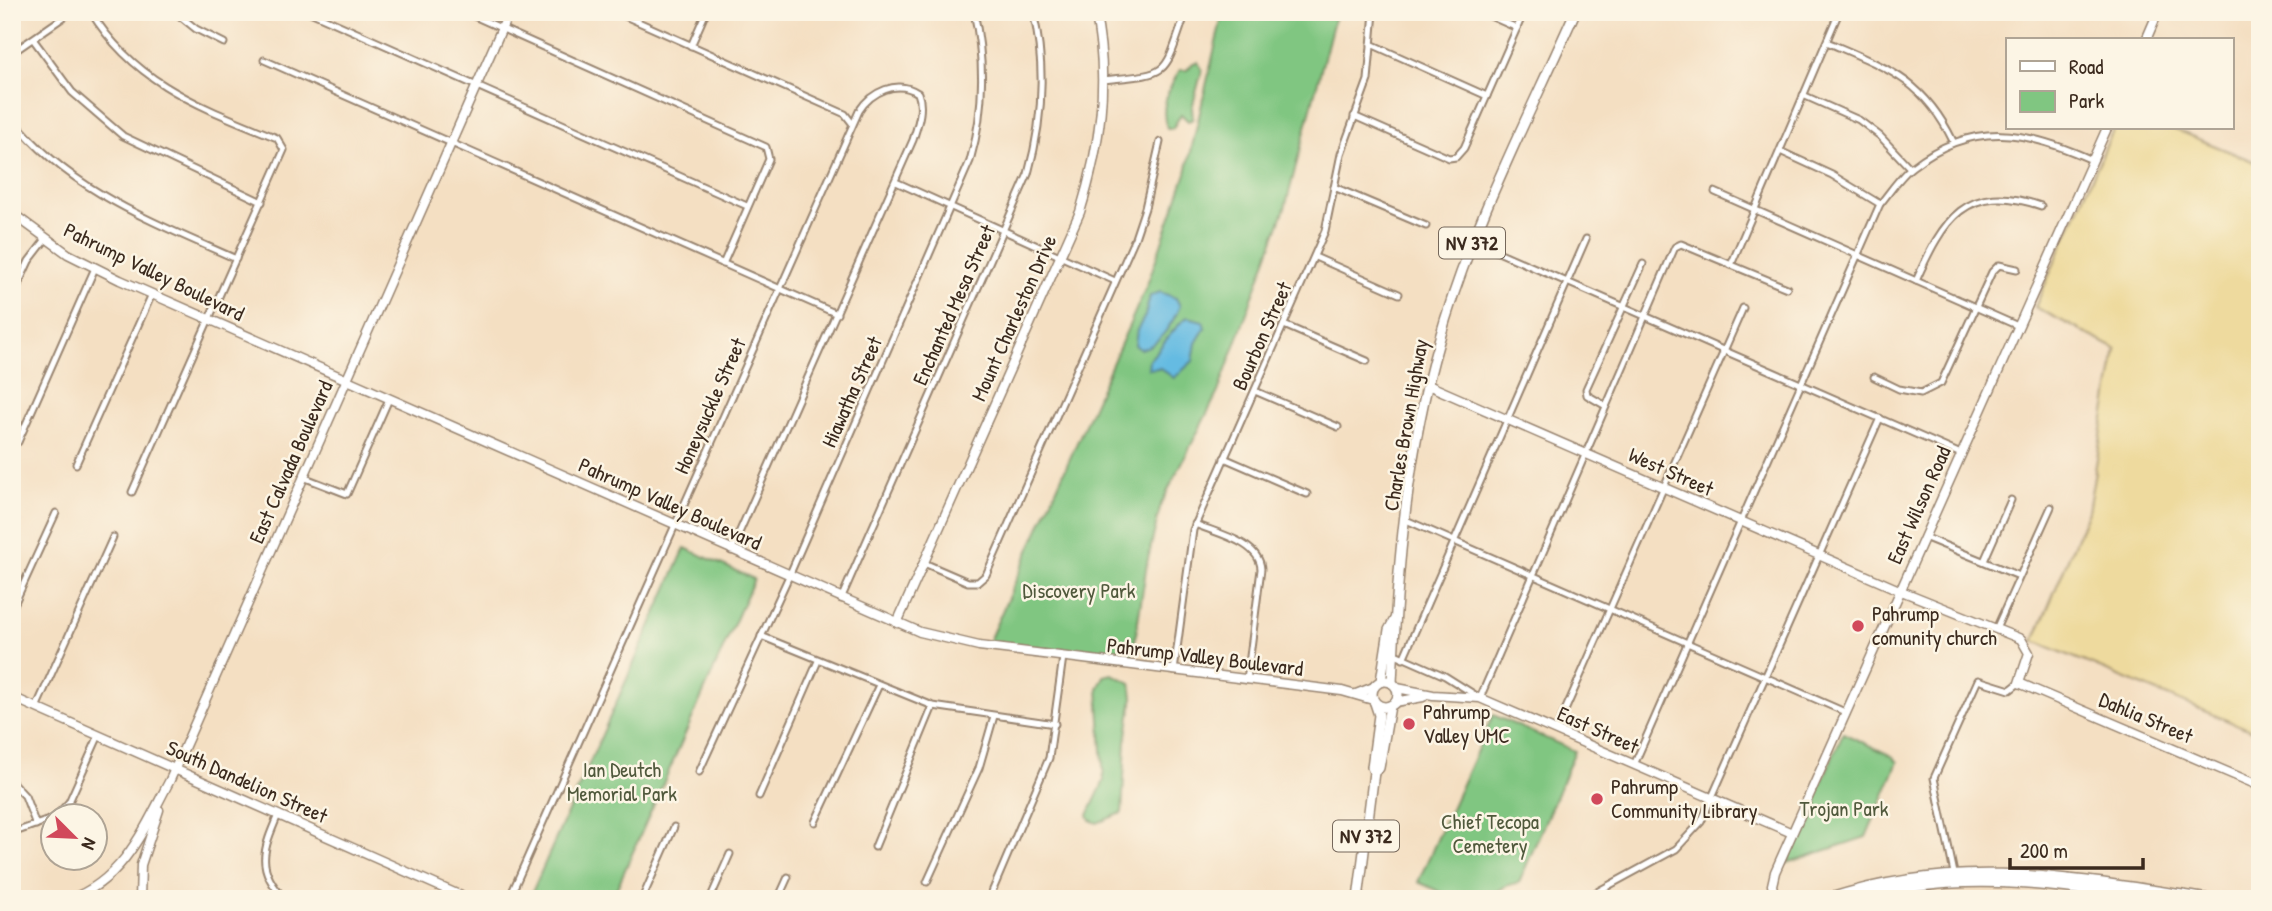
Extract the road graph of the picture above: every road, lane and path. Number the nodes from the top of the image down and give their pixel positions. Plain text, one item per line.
1 (71, 12) edge
2 (91, 12) edge
3 (175, 12) edge
4 (310, 12) edge
5 (465, 12) edge
6 (509, 12) edge
7 (616, 12) edge
8 (641, 12) edge
9 (706, 12) edge
10 (974, 12) edge
11 (1033, 12) edge
12 (1096, 12) edge
13 (1186, 12) edge
14 (1374, 12) edge
15 (1481, 12) edge
16 (1524, 12) edge
17 (1575, 12) edge
18 (1839, 12) edge
19 (2158, 12) edge
20 (637, 21) junction
21 (1517, 28) junction
22 (502, 29) junction
23 (2147, 38) edge
24 (33, 39) junction
25 (1827, 42) junction
26 (224, 43) dead end
27 (1371, 44) junction
28 (691, 46) junction
29 (12, 53) edge
30 (264, 60) dead end
31 (1103, 80) junction
32 (477, 86) junction
33 (1803, 95) junction
34 (1487, 96) junction
35 (1354, 116) junction
36 (12, 118) edge
37 (853, 124) junction
38 (2105, 130) edge
39 (1953, 141) junction
40 (1160, 142) dead end
41 (451, 143) junction
42 (1780, 151) junction
43 (2092, 160) junction
44 (1910, 168) junction
45 (895, 182) junction
46 (1335, 187) junction
47 (1715, 192) dead end
48 (262, 202) junction
49 (1880, 204) junction
50 (747, 206) junction
51 (2040, 206) dead end
52 (951, 208) junction
53 (1755, 210) junction
54 (12, 213) edge
55 (1426, 226) dead end
56 (1004, 232) junction
57 (46, 239) junction
58 (1586, 239) dead end
59 (1473, 241) junction
60 (1857, 255) junction
61 (1060, 256) junction
62 (1315, 257) junction
63 (236, 259) junction
64 (723, 264) junction
65 (1643, 264) dead end
66 (1731, 265) junction
67 (95, 268) junction
68 (2017, 269) dead end
69 (1115, 281) junction
70 (1916, 281) junction
71 (1567, 282) junction
72 (1787, 288) dead end
73 (780, 289) junction
74 (152, 294) junction
75 (1399, 294) dead end
76 (12, 298) edge
77 (1624, 307) junction
78 (1976, 307) junction
79 (1743, 308) dead end
80 (837, 314) junction
81 (1645, 317) junction
82 (209, 319) junction
83 (1284, 325) junction
84 (2018, 326) junction
85 (1723, 351) junction
86 (1367, 361) dead end
87 (1874, 377) dead end
88 (346, 380) junction
89 (1801, 384) junction
90 (1428, 385) junction
91 (1255, 391) junction
92 (389, 399) junction
93 (1606, 406) junction
94 (1880, 418) junction
95 (1506, 419) junction
96 (1338, 427) dead end
97 (19, 442) dead end
98 (1585, 454) junction
99 (1961, 454) junction
100 (1224, 458) junction
101 (76, 464) dead end
102 (303, 477) junction
103 (1664, 488) junction
104 (132, 492) dead end
105 (1307, 494) dead end
106 (2011, 500) dead end
107 (2051, 507) dead end
108 (56, 513) dead end
109 (1406, 520) junction
110 (1741, 521) junction
111 (1195, 524) junction
112 (674, 525) junction
113 (113, 537) dead end
114 (1924, 537) junction
115 (1453, 539) junction
116 (732, 551) junction
117 (1820, 556) junction
118 (1984, 561) junction
119 (924, 563) junction
120 (1532, 575) junction
121 (789, 576) junction
122 (2019, 576) junction
123 (1899, 590) junction
124 (841, 599) junction
125 (12, 609) edge
126 (1610, 609) junction
127 (1395, 619) junction
128 (897, 623) junction
129 (1996, 629) junction
130 (761, 636) junction
131 (1687, 643) junction
132 (1394, 653) junction
133 (1063, 657) junction
134 (1403, 659) junction
135 (818, 661) junction
136 (1174, 671) junction
137 (1766, 677) junction
138 (1247, 680) junction
139 (2019, 683) junction
140 (1378, 684) junction
141 (879, 685) junction
142 (1395, 685) junction
143 (1356, 694) junction
144 (1433, 695) junction
145 (12, 697) edge
146 (1480, 698) junction
147 (1374, 701) junction
148 (1392, 704) junction
149 (933, 706) junction
150 (36, 708) junction
151 (1845, 712) junction
152 (994, 716) junction
153 (1055, 724) junction
154 (1556, 731) junction
155 (99, 736) junction
156 (1634, 765) junction
157 (175, 769) junction
158 (699, 772) dead end
159 (1374, 772) junction
160 (170, 780) junction
161 (12, 782) edge
162 (2260, 786) edge
163 (759, 796) dead end
164 (1713, 799) junction
165 (69, 802) edge
166 (278, 815) junction
167 (815, 822) dead end
168 (36, 825) joint
169 (674, 827) dead end
170 (12, 833) edge
171 (1791, 833) junction
172 (875, 847) dead end
173 (730, 854) dead end
174 (126, 858) junction
175 (141, 865) junction
176 (788, 877) dead end
177 (1955, 878) junction
178 (927, 882) dead end
179 (70, 899) edge
180 (140, 899) edge
181 (285, 899) edge
182 (468, 899) edge
183 (509, 899) edge
184 (642, 899) edge
185 (710, 899) edge
186 (778, 899) edge
187 (989, 899) edge
188 (1358, 899) edge
189 (1584, 899) edge
190 (1775, 899) edge
191 (1830, 899) edge
192 (1854, 899) edge
193 (1963, 899) edge
194 (2011, 899) edge
195 (2148, 899) edge
196 (2206, 899) edge

1 - 24 street
2 - 48 street
3 - 26 street
4 - 32 street
5 - 22 street
6 - 22 street, East Calvada Boulevard
7 - 20 street
8 - 20 street
9 - 28 street
10 - 52 street, Hiawatha Street
11 - 56 street, Enchanted Mesa Street
12 - 31 street, Mount Charleston Drive
13 - 31 street
14 - 27 street, Bourbon Street
15 - 21 street
16 - 21 street
17 - 59 main road, Charles Brown Highway / NV 372
18 - 25 street
19 - 23 street
20 - 28 street
21 - 34 street
22 - 32 street, East Calvada Boulevard
22 - 50 street
24 - 29 street
24 - 48 street
25 - 33 street
25 - 39 street
27 - 34 street
27 - 35 street, Bourbon Street
28 - 37 street
30 - 41 street
31 - 61 street, Mount Charleston Drive
32 - 41 street, East Calvada Boulevard
32 - 50 street
33 - 42 street
33 - 44 street
34 - 35 street
35 - 46 street, Bourbon Street
36 - 63 street
37 - 45 street, Honeysuckle Street
37 - 73 street, Honeysuckle Street
38 - 43 street, East Wilson Road
39 - 43 street
39 - 44 street
40 - 69 street
41 - 64 street
41 - 88 street, East Calvada Boulevard
42 - 49 street
42 - 53 street
43 - 84 street, East Wilson Road
44 - 49 street
45 - 52 street
45 - 80 street
46 - 55 street
46 - 62 street, Bourbon Street
47 - 53 street
48 - 63 street
49 - 60 street
50 - 64 street
51 - 70 street
52 - 56 street
52 - 121 street, Hiawatha Street
53 - 60 street
53 - 66 street
54 - 57 street, Pahrump Valley Boulevard
56 - 61 street
56 - 124 street, Enchanted Mesa Street
57 - 67 street, Pahrump Valley Boulevard
57 - 76 street
58 - 71 street
59 - 71 street
59 - 90 main road, Charles Brown Highway / NV 372
60 - 70 street
60 - 89 street
61 - 69 street
61 - 119 street, Mount Charleston Drive
62 - 75 street
62 - 83 street, Bourbon Street
63 - 82 street
64 - 73 street
65 - 77 street
66 - 72 street
66 - 81 street
67 - 74 street, Pahrump Valley Boulevard
67 - 97 street
68 - 78 street
69 - 119 street
70 - 78 street
71 - 77 street
71 - 95 street
73 - 80 street
73 - 112 street, Honeysuckle Street
74 - 82 street, Pahrump Valley Boulevard
74 - 101 street
77 - 81 street
77 - 93 street
78 - 84 street
78 - 87 street
79 - 85 street
80 - 116 street
81 - 85 street
81 - 93 street
82 - 88 street, Pahrump Valley Boulevard
82 - 104 street
83 - 86 street
83 - 91 street, Bourbon Street
84 - 99 street, East Wilson Road
85 - 89 street
85 - 103 street
88 - 92 street, Pahrump Valley Boulevard
88 - 102 street, East Calvada Boulevard
89 - 94 street
89 - 110 street
90 - 95 street, West Street
90 - 109 main road, Charles Brown Highway / NV 372
91 - 96 street
91 - 100 street, Bourbon Street
92 - 102 street
92 - 112 street, Pahrump Valley Boulevard
93 - 98 street
94 - 99 street
94 - 117 street
95 - 98 street, West Street
95 - 115 street
98 - 103 street, West Street
98 - 120 street
99 - 114 street, East Wilson Road
100 - 105 street
100 - 111 street, Bourbon Street
102 - 157 street, East Calvada Boulevard
103 - 110 street, West Street
103 - 126 street
106 - 118 street
107 - 122 street
108 - 125 street
109 - 115 street
109 - 127 main road, Charles Brown Highway / NV 372
110 - 117 street, West Street
110 - 131 street
111 - 136 street, Bourbon Street
111 - 138 street
112 - 116 street, Pahrump Valley Boulevard
112 - 183 street, Honeysuckle Street
113 - 150 street
114 - 118 street
114 - 123 street, East Wilson Road
115 - 120 street
115 - 134 street
116 - 121 street, Pahrump Valley Boulevard
117 - 123 street, West Street
117 - 137 street
118 - 122 street
119 - 128 street, Mount Charleston Drive
120 - 126 street
120 - 146 street
121 - 124 street, Pahrump Valley Boulevard
121 - 130 street, Hiawatha Street
122 - 129 street
123 - 129 street
123 - 151 street, East Wilson Road
124 - 128 street, Pahrump Valley Boulevard
126 - 131 street
126 - 154 street
127 - 132 main road, Charles Brown Highway / NV 372
127 - 140 main road, Charles Brown Highway / NV 372
128 - 133 street, Pahrump Valley Boulevard
129 - 139 street
130 - 135 street
130 - 158 street, Hiawatha Street
131 - 137 street
131 - 156 street
132 - 134 street, East Street
132 - 142 main road, Charles Brown Highway / NV 372
133 - 136 street, Pahrump Valley Boulevard
133 - 153 street
134 - 146 street, East Street
135 - 141 street
135 - 163 street
136 - 138 street, Pahrump Valley Boulevard
137 - 151 street
137 - 164 street
138 - 143 street, Pahrump Valley Boulevard
139 - 162 street, Dahlia Street
139 - 177 street
140 - 142 main road
140 - 143 street, Pahrump Valley Boulevard
140 - 147 main road, NV 372
141 - 149 street
141 - 167 street
142 - 144 street
142 - 148 main road, NV 372
143 - 147 street, Pahrump Valley Boulevard
144 - 146 street
144 - 148 street
145 - 150 street, South Dandelion Street
146 - 154 street, East Street
147 - 148 main road
147 - 159 main road, NV 372
148 - 159 main road, NV 372
149 - 152 street
149 - 172 street
150 - 155 street, South Dandelion Street
151 - 171 street, East Wilson Road
152 - 153 street
152 - 178 street
153 - 187 street
154 - 156 street, East Street
155 - 157 street, South Dandelion Street
155 - 165 street
156 - 164 street, East Street
157 - 160 street, East Calvada Boulevard
157 - 166 street, South Dandelion Street
159 - 188 main road, NV 372
160 - 174 street, East Calvada Boulevard
160 - 175 street
161 - 168 street
164 - 171 street, East Street
164 - 189 street
166 - 181 street
166 - 182 street, South Dandelion Street
168 - 170 street
169 - 184 street
171 - 190 street, East Wilson Road
173 - 185 street
174 - 175 street
174 - 179 street, East Calvada Boulevard
175 - 180 street
176 - 186 street
177 - 191 highway
177 - 192 highway
177 - 195 highway
177 - 196 highway
193 - 194 street

